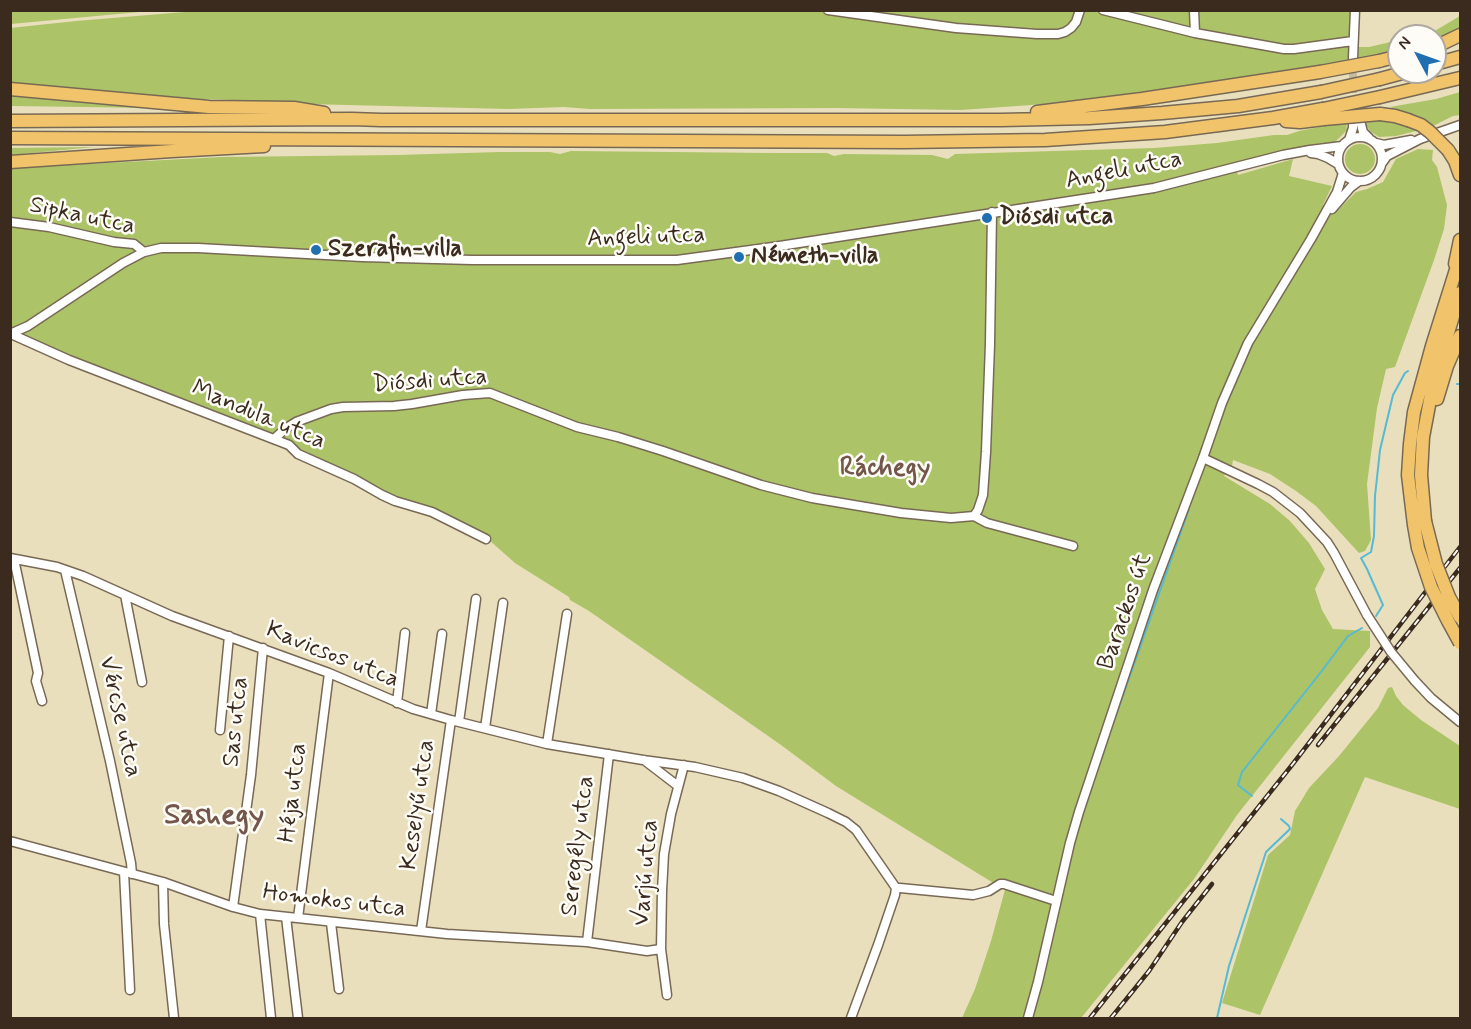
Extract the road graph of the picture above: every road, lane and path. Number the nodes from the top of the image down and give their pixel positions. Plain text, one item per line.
1 (828, 10) edge
2 (1080, 10) edge
3 (1103, 10) edge
4 (1194, 10) edge
5 (1355, 10) edge
6 (1195, 33) junction
7 (1353, 41) junction
8 (1353, 58) tunnel mouth
9 (1387, 58) edge
10 (1387, 77) edge
11 (1461, 78) edge
12 (10, 89) edge
13 (1323, 114) junction
14 (351, 119) junction
15 (1001, 120) junction
16 (10, 121) edge
17 (1461, 125) edge
18 (10, 138) edge
19 (288, 138) junction
20 (1420, 139) junction
21 (1372, 141) junction
22 (1345, 143) junction
23 (1299, 152) junction
24 (10, 162) edge
25 (1382, 163) junction
26 (1338, 164) junction
27 (1343, 173) junction
28 (1461, 175) edge
29 (1359, 181) junction
30 (992, 212) junction
31 (10, 222) edge
32 (1311, 239) junction
33 (1461, 240) edge
34 (144, 252) junction
35 (1461, 257) edge
36 (1452, 283) junction
37 (1461, 293) edge
38 (11, 334) edge
39 (1461, 336) edge
40 (274, 439) junction
41 (1203, 458) junction
42 (1421, 465) junction
43 (974, 516) junction
44 (1420, 523) junction
45 (486, 539) dead end
46 (1073, 546) dead end
47 (12, 559) edge
48 (65, 570) junction
49 (125, 595) junction
50 (476, 599) dead end
51 (503, 603) dead end
52 (567, 614) dead end
53 (1461, 617) edge
54 (405, 633) dead end
55 (442, 634) dead end
56 (229, 636) junction
57 (1461, 643) edge
58 (264, 648) junction
59 (329, 673) junction
60 (142, 682) dead end
61 (42, 701) dead end
62 (397, 703) junction
63 (431, 714) junction
64 (455, 721) junction
65 (1461, 722) edge
66 (485, 728) junction
67 (220, 730) dead end
68 (547, 744) junction
69 (609, 754) junction
70 (643, 760) junction
71 (665, 763) junction
72 (684, 765) junction
73 (662, 774) junction
74 (678, 786) junction
75 (10, 841) edge
76 (128, 873) junction
77 (163, 882) junction
78 (896, 888) junction
79 (1056, 902) junction
80 (233, 907) junction
81 (260, 914) junction
82 (286, 917) junction
83 (298, 918) junction
84 (331, 923) junction
85 (421, 931) junction
86 (588, 942) junction
87 (662, 949) junction
88 (339, 989) dead end
89 (130, 990) dead end
90 (667, 995) dead end
91 (174, 1018) edge
92 (271, 1018) edge
93 (298, 1018) edge
94 (851, 1018) edge
95 (1028, 1018) edge

1 - 2 street
3 - 6 street
4 - 6 street
5 - 7 street
6 - 7 street
7 - 8 street
9 - 15 highway, bridge
10 - 15 highway, bridge
11 - 13 highway, bridge
12 - 14 highway
13 - 19 highway
13 - 28 highway, bridge
14 - 15 highway
14 - 16 highway
17 - 20 street
18 - 19 highway
19 - 24 highway
20 - 21 street
20 - 25 street
21 - 22 street
21 - 22 street
21 - 25 street
22 - 23 street, Angeli utca
22 - 26 street
23 - 26 street, Angeli utca
23 - 30 street, Angeli utca
25 - 29 street
26 - 27 street
27 - 29 street
27 - 32 street, Barackos út
29 - 32 street, Barackos út
30 - 34 street, Angeli utca
30 - 43 street
31 - 34 street, Sipka utca
32 - 41 street, Barackos út
33 - 36 highway
34 - 38 street, Angeli utca
35 - 36 highway
36 - 44 highway
37 - 42 highway
38 - 40 street, Mandula utca
39 - 42 highway
40 - 43 street, Diósdi utca
40 - 45 street, Mandula utca
41 - 65 street, bridge
41 - 79 street, Barackos út
42 - 44 highway
43 - 46 street, Diósdi utca
44 - 53 highway, bridge
44 - 57 highway, bridge
47 - 48 street, Kavicsos utca
47 - 61 street, Kavicsos utca
48 - 49 street, Kavicsos utca
48 - 76 street, Vércse utca
49 - 56 street, Kavicsos utca
49 - 60 street
50 - 64 street, Keselyű utca
51 - 66 street
52 - 68 street
54 - 62 street
55 - 63 street
56 - 58 street, Kavicsos utca
56 - 67 street
58 - 59 street, Kavicsos utca
58 - 80 street, Sas utca
59 - 62 street, Kavicsos utca
59 - 83 street, Héja utca
62 - 63 street, Kavicsos utca
63 - 64 street, Kavicsos utca
64 - 66 street, Kavicsos utca
64 - 85 street, Keselyű utca
66 - 68 street, Kavicsos utca
68 - 69 street, Kavicsos utca
69 - 70 street, Kavicsos utca
69 - 86 street, Seregély utca
70 - 71 street, Kavicsos utca
70 - 73 street, Kavicsos utca
71 - 72 street, Kavicsos utca
71 - 73 street
72 - 74 street, Varjú utca
72 - 78 street, Kavicsos utca
73 - 74 street, Kavicsos utca
74 - 87 street, Varjú utca
75 - 76 street, Homokos utca
76 - 77 street, Homokos utca
76 - 89 street, Vércse utca
77 - 80 street, Homokos utca
77 - 91 street
78 - 79 street
78 - 94 street
79 - 95 street, Barackos út
80 - 81 street, Homokos utca
81 - 82 street, Homokos utca
81 - 92 street
82 - 83 street, Homokos utca
82 - 93 street
83 - 84 street, Homokos utca
84 - 85 street, Homokos utca
84 - 88 street
85 - 86 street, Homokos utca
86 - 87 street, Homokos utca
87 - 90 street, Varjú utca

